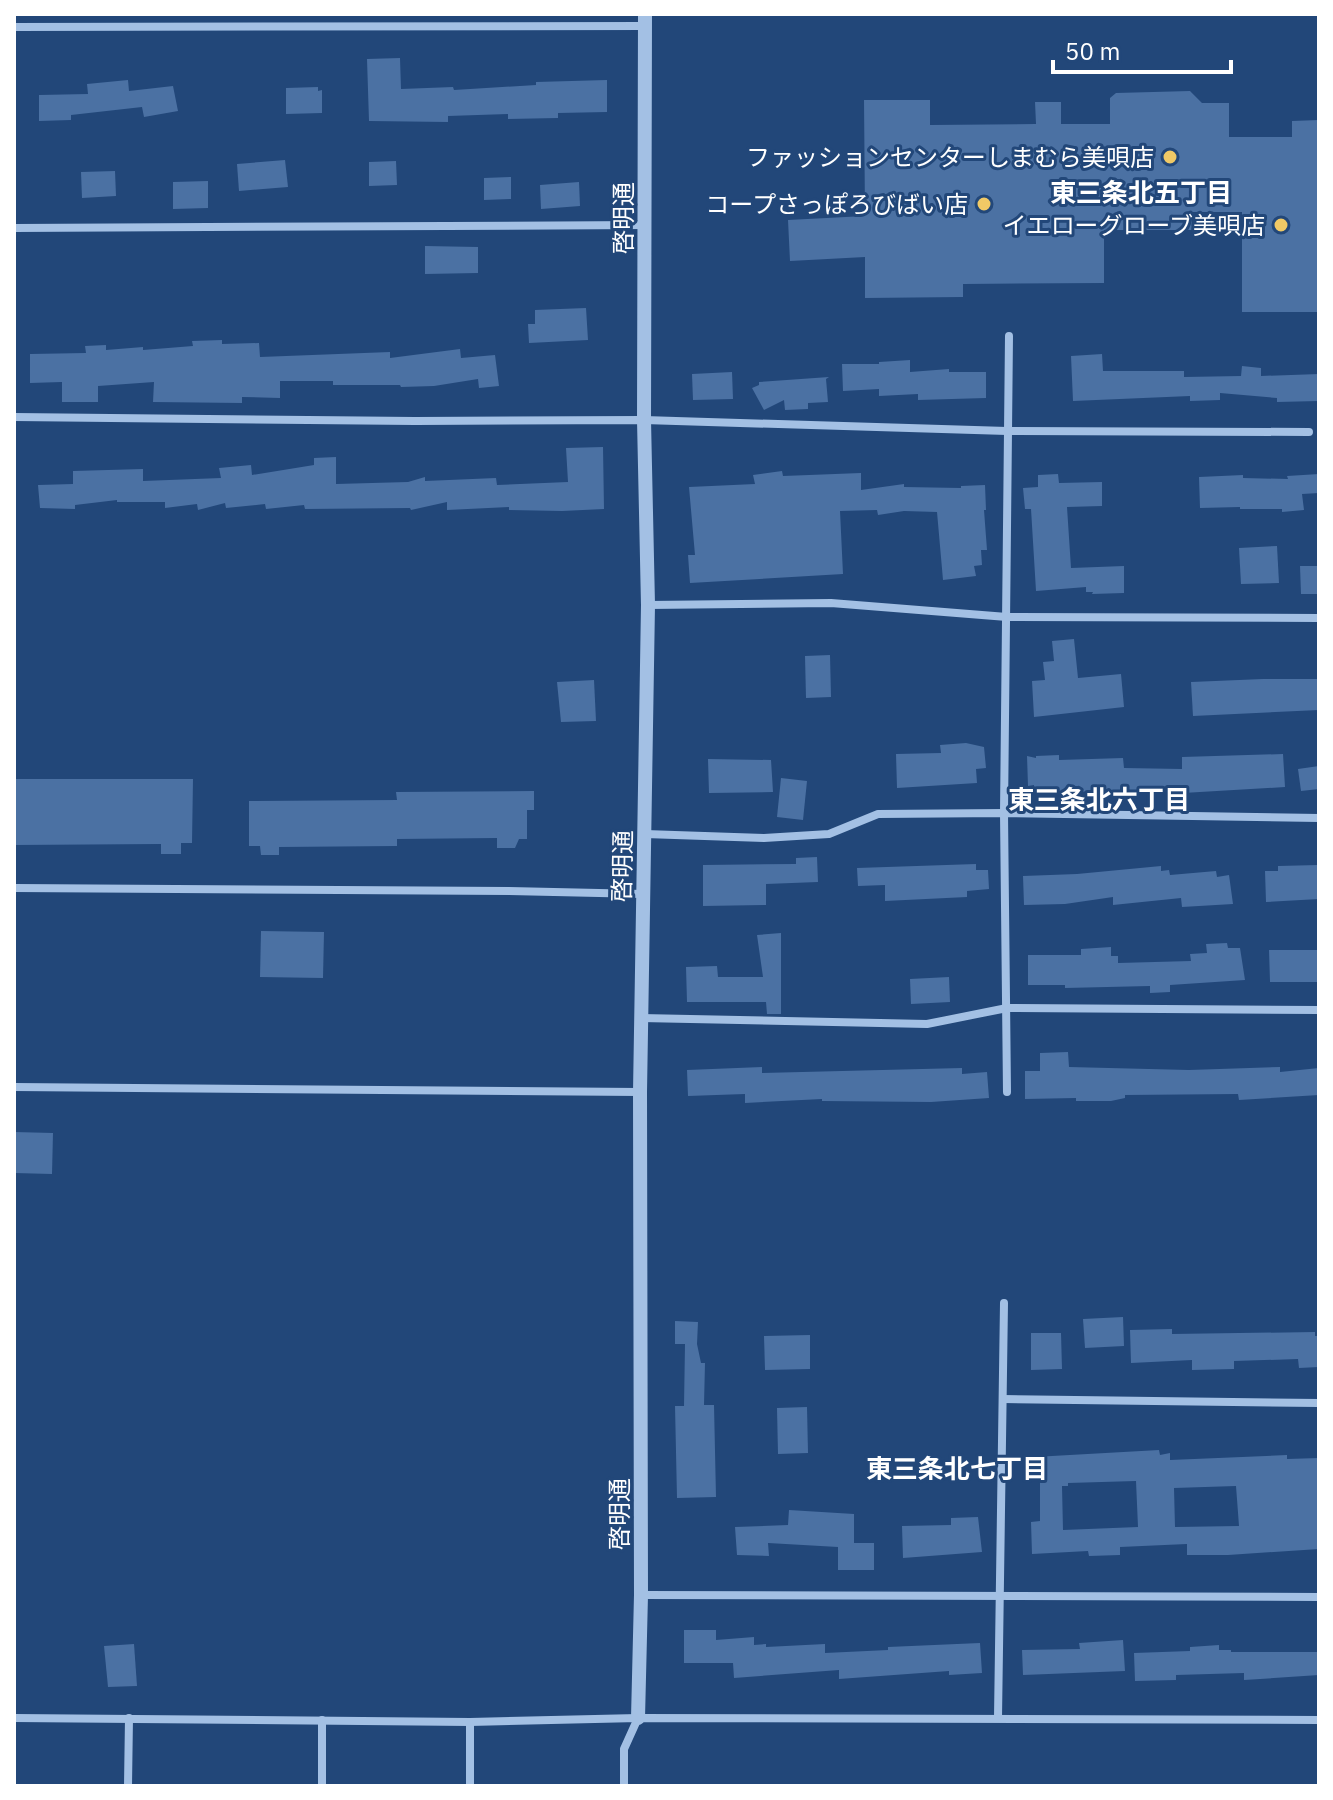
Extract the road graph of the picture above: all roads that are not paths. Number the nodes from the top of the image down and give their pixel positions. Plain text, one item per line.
1 (645, 20) edge
2 (14, 27) edge
3 (645, 225) junction
4 (14, 228) edge
5 (1009, 336) dead end
6 (14, 417) edge
7 (644, 420) junction
8 (1007, 431) junction
9 (1309, 432) dead end
10 (648, 605) junction
11 (1007, 617) junction
12 (1319, 618) edge
13 (1004, 813) junction
14 (1319, 818) edge
15 (645, 834) junction
16 (14, 888) edge
17 (644, 894) junction
18 (1007, 1008) junction
19 (1319, 1010) edge
20 (641, 1018) junction
21 (14, 1087) edge
22 (640, 1092) junction
23 (1007, 1092) dead end
24 (1004, 1303) dead end
25 (1003, 1399) junction
26 (1319, 1403) edge
27 (641, 1595) junction
28 (998, 1595) junction
29 (1319, 1597) edge
30 (14, 1718) edge
31 (129, 1718) junction
32 (638, 1718) junction
33 (998, 1718) junction
34 (322, 1720) junction
35 (1319, 1720) edge
36 (470, 1722) junction
37 (128, 1786) edge
38 (322, 1786) edge
39 (470, 1786) edge
40 (624, 1786) edge

1 - 2 street
1 - 3 street, 啓明通
3 - 4 street
3 - 7 street, 啓明通
5 - 8 street
6 - 7 street
7 - 8 street
7 - 10 street, 啓明通
8 - 9 street
8 - 11 street
10 - 11 street
10 - 15 street, 啓明通
11 - 12 street
11 - 13 street
13 - 14 street
13 - 15 street
13 - 18 street
15 - 17 street, 啓明通
16 - 17 street
17 - 20 street, 啓明通
18 - 19 street
18 - 20 street
18 - 23 street
20 - 22 street, 啓明通
21 - 22 street
22 - 27 street, 啓明通
24 - 25 street
25 - 26 street
25 - 28 street
27 - 28 street
27 - 32 street, 啓明通
28 - 29 street
28 - 33 street
30 - 31 street
31 - 34 street
31 - 37 street
32 - 33 street
32 - 36 street
32 - 40 street
33 - 35 street
34 - 36 street
34 - 38 street
36 - 39 street

